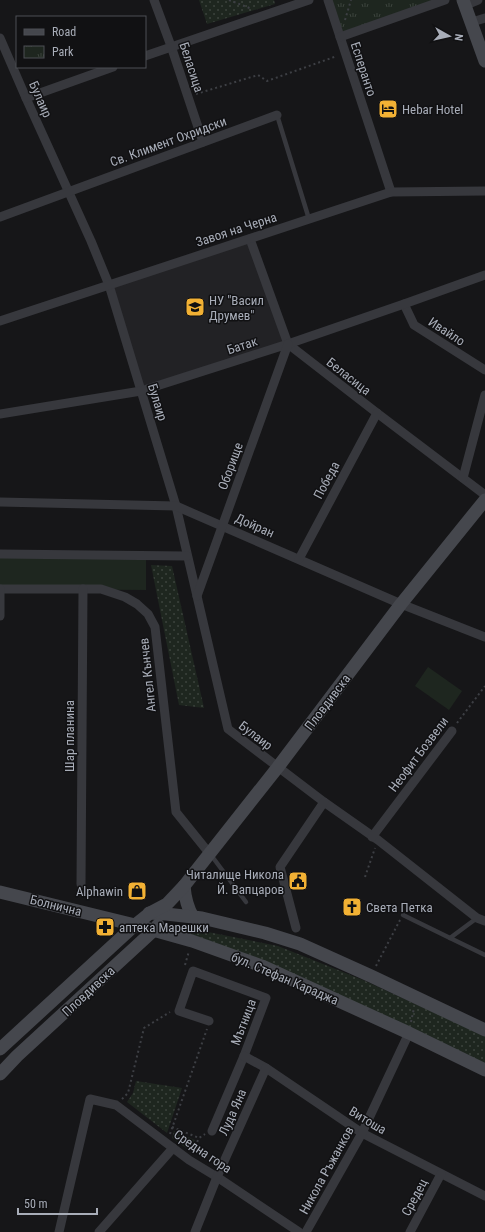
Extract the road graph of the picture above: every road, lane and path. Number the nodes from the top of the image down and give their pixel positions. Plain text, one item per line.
1 (154, 0) edge
2 (229, 0) edge
3 (309, 0) edge
4 (328, 0) edge
5 (351, 0) edge
6 (445, 0) edge
7 (469, 2) edge
8 (267, 14) junction
9 (485, 18) edge
10 (472, 22) junction
11 (340, 37) junction
12 (0, 38) edge
13 (482, 40) edge
14 (171, 46) junction
15 (345, 53) junction
16 (146, 56) edge
17 (485, 60) edge
18 (110, 68) edge
19 (188, 97) junction
20 (26, 98) junction
21 (277, 115) joint
22 (202, 142) junction
23 (485, 191) edge
24 (69, 192) junction
25 (391, 192) junction
26 (0, 217) edge
27 (309, 219) junction
28 (250, 239) junction
29 (485, 275) edge
30 (109, 285) junction
31 (404, 304) junction
32 (0, 321) edge
33 (288, 344) junction
34 (485, 370) edge
35 (141, 391) junction
36 (485, 395) edge
37 (377, 413) junction
38 (0, 414) edge
39 (463, 478) junction
40 (485, 495) edge
41 (485, 500) edge
42 (0, 502) edge
43 (176, 506) junction
44 (223, 525) junction
45 (0, 554) edge
46 (187, 556) junction
47 (299, 559) junction
48 (0, 589) edge
49 (83, 589) junction
50 (197, 596) junction
51 (402, 604) junction
52 (0, 616) edge
53 (485, 638) edge
54 (485, 686) edge
55 (452, 731) joint
56 (278, 767) junction
57 (324, 802) junction
58 (375, 838) junction
59 (209, 853) junction
60 (365, 877) dead end
61 (81, 884) dead end
62 (184, 886) junction
63 (0, 892) edge
64 (246, 902) dead end
65 (166, 909) junction
66 (150, 913) junction
67 (403, 915) joint
68 (193, 917) junction
69 (482, 918) edge
70 (112, 919) junction
71 (135, 924) junction
72 (296, 928) dead end
73 (154, 930) junction
74 (450, 938) junction
75 (192, 941) junction
76 (485, 955) edge
77 (183, 972) dead end
78 (371, 976) junction
79 (417, 998) junction
80 (173, 1010) dead end
81 (210, 1022) joint
82 (485, 1030) edge
83 (409, 1033) junction
84 (0, 1049) edge
85 (244, 1056) junction
86 (266, 1068) junction
87 (485, 1070) edge
88 (0, 1074) edge
89 (116, 1105) junction
90 (172, 1127) junction
91 (212, 1130) joint
92 (362, 1133) junction
93 (199, 1138) junction
94 (170, 1145) junction
95 (189, 1160) junction
96 (441, 1174) junction
97 (217, 1177) junction
98 (485, 1196) edge
99 (59, 1232) edge
100 (99, 1232) edge
101 (195, 1232) edge
102 (299, 1232) edge
103 (306, 1232) edge
104 (410, 1232) edge

1 - 14 street, Беласица
2 - 8 path
3 - 8 street
4 - 11 street, Есперанто
5 - 11 path
6 - 11 street
7 - 10 street
8 - 14 street
9 - 10 street
10 - 13 street
11 - 15 street, Есперанто
12 - 20 street, Булаир
13 - 17 street
14 - 16 street
14 - 19 street, Беласица
15 - 19 path
15 - 25 street, Есперанто
18 - 20 street
19 - 22 street, Беласица
20 - 24 street, Булаир
21 - 22 street, Св. Климент Охридски
21 - 27 lane
22 - 24 street, Св. Климент Охридски
23 - 25 street, Завоя на Черна
24 - 26 street, Св. Климент Охридски
24 - 30 street, Булаир
25 - 27 street, Завоя на Черна
27 - 28 street, Завоя на Черна
28 - 30 street, Завоя на Черна
28 - 33 street
29 - 31 street, Батак
30 - 32 street, Завоя на Черна
30 - 35 street, Булаир
31 - 33 street, Батак
31 - 34 street, Ивайло
33 - 35 street, Батак
33 - 37 street, Беласица
33 - 44 street, Оборище
35 - 38 street, Батак
35 - 43 street, Булаир
36 - 39 street
37 - 39 street, Беласица
37 - 47 street, Победа
39 - 40 street, Беласица
41 - 51 street, Пловдивска
42 - 43 street, Дойран
43 - 44 street, Дойран
43 - 46 street, Булаир
44 - 47 street, Дойран
44 - 50 street, Оборище
45 - 46 street
46 - 50 street, Булаир
47 - 51 street, Дойран
48 - 49 street, Ангел Кънчев
48 - 52 street
49 - 59 street, Ангел Кънчев
49 - 61 street, Шар планина
50 - 56 street, Булаир
51 - 53 street, Дойран
51 - 56 street, Пловдивска
54 - 55 path, Неофит Бозвели
55 - 58 street, Неофит Бозвели
56 - 57 street
56 - 59 street, Пловдивска
57 - 58 street
57 - 72 street
58 - 60 path
58 - 69 street
59 - 62 street, Пловдивска
59 - 64 lane
62 - 65 street, Пловдивска
62 - 68 street
63 - 70 street, Болнична
65 - 66 street
65 - 68 street
65 - 73 street, Пловдивска
66 - 70 street
66 - 71 street, Пловдивска
67 - 74 lane
67 - 78 path
68 - 78 street
69 - 74 lane
70 - 71 street, бул. Стефан Караджа
71 - 73 street, бул. Стефан Караджа
71 - 84 street, Пловдивска
73 - 75 street, бул. Стефан Караджа
73 - 88 street, Пловдивска
74 - 76 lane
75 - 77 path
75 - 83 street, бул. Стефан Караджа
78 - 79 street
79 - 82 street
79 - 83 path
80 - 89 path
81 - 85 street, Мътница
81 - 90 path
83 - 87 street, бул. Стефан Караджа
83 - 92 street, Никола Ръжанков
85 - 86 street, Витоша
85 - 91 street, Мътница
86 - 92 street, Витоша
86 - 97 street, Луда Яна
89 - 94 street, Средна гора
89 - 99 street, Средна гора
90 - 93 path
90 - 94 path
91 - 93 path
92 - 96 street, Витоша
92 - 103 street, Никола Ръжанков
93 - 95 path
94 - 95 street, Средна гора
94 - 100 street
95 - 97 street, Средна гора
96 - 98 street, Витоша
96 - 104 street, Средец
97 - 101 street, Луда Яна
97 - 102 street, Средна гора

